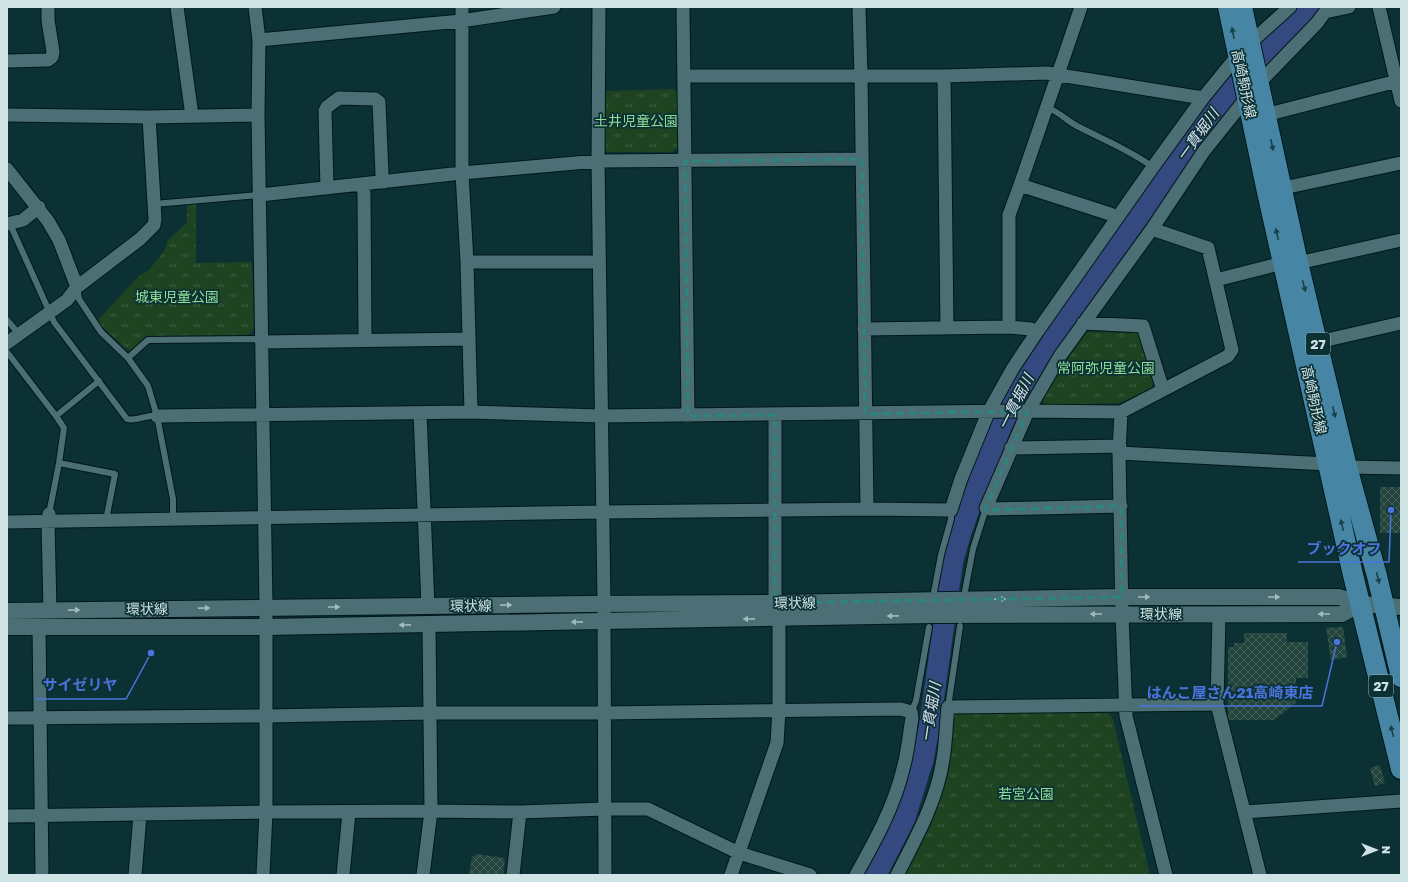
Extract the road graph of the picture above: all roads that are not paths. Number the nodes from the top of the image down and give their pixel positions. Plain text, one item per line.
1 (48, 7) edge
2 (177, 7) edge
3 (255, 7) edge
4 (462, 7) edge
5 (554, 7) edge
6 (599, 7) edge
7 (683, 7) edge
8 (859, 7) edge
9 (1080, 7) edge
10 (1228, 7) edge
11 (1242, 7) edge
12 (1290, 7) edge
13 (1349, 7) edge
14 (1380, 7) edge
15 (1328, 10) edge
16 (461, 21) junction
17 (259, 40) junction
18 (1244, 51) junction
19 (7, 61) edge
20 (1057, 75) junction
21 (684, 76) junction
22 (861, 76) junction
23 (944, 76) junction
24 (1399, 81) edge
25 (1253, 88) junction
26 (1203, 98) junction
27 (1401, 101) edge
28 (1046, 107) junction
29 (7, 115) edge
30 (258, 115) junction
31 (1265, 115) junction
32 (192, 116) junction
33 (148, 117) junction
34 (862, 159) junction
35 (598, 161) junction
36 (685, 161) junction
37 (1401, 163) edge
38 (1153, 167) junction
39 (7, 169) edge
40 (462, 173) junction
41 (384, 182) junction
42 (362, 184) junction
43 (1020, 186) junction
44 (327, 188) junction
45 (1274, 190) junction
46 (260, 195) junction
47 (154, 204) junction
48 (39, 207) junction
49 (1117, 218) junction
50 (8, 224) edge
51 (1152, 230) junction
52 (1401, 240) edge
53 (467, 262) junction
54 (599, 262) junction
55 (1291, 263) junction
56 (1216, 280) junction
57 (77, 287) junction
58 (50, 313) junction
59 (7, 320) edge
60 (1083, 323) junction
61 (1401, 323) edge
62 (1010, 327) junction
63 (947, 328) junction
64 (864, 329) junction
65 (1037, 332) junction
66 (18, 334) junction
67 (469, 339) junction
68 (365, 340) junction
69 (262, 342) junction
70 (1318, 342) junction
71 (7, 343) edge
72 (7, 352) edge
73 (128, 358) junction
74 (99, 381) junction
75 (1163, 390) junction
76 (1027, 411) junction
77 (471, 412) junction
78 (1120, 412) junction
79 (420, 413) junction
80 (989, 413) junction
81 (263, 414) junction
82 (865, 414) junction
83 (775, 415) junction
84 (56, 416) junction
85 (157, 416) junction
86 (601, 416) junction
87 (688, 416) junction
88 (1011, 448) junction
89 (1120, 449) junction
90 (59, 463) junction
91 (1338, 466) junction
92 (1401, 468) edge
93 (1120, 506) junction
94 (986, 508) junction
95 (867, 509) junction
96 (775, 510) junction
97 (951, 510) junction
98 (603, 512) junction
99 (423, 514) junction
100 (264, 517) junction
101 (49, 518) junction
102 (173, 519) junction
103 (106, 520) junction
104 (7, 522) edge
105 (963, 595) junction
106 (1122, 597) junction
107 (604, 604) junction
108 (1360, 604) junction
109 (428, 606) junction
110 (1393, 606) edge
111 (266, 607) junction
112 (932, 608) junction
113 (7, 611) edge
114 (50, 611) junction
115 (777, 611) junction
116 (1122, 614) junction
117 (1219, 614) junction
118 (959, 620) junction
119 (603, 622) junction
120 (429, 624) junction
121 (39, 626) junction
122 (7, 627) edge
123 (266, 627) junction
124 (1401, 677) edge
125 (1218, 704) junction
126 (1125, 705) junction
127 (948, 707) junction
128 (779, 710) junction
129 (911, 712) junction
130 (430, 713) junction
131 (604, 713) junction
132 (266, 716) junction
133 (40, 717) junction
134 (7, 718) edge
135 (1401, 769) edge
136 (1401, 801) edge
137 (604, 809) junction
138 (431, 811) junction
139 (266, 812) junction
140 (349, 812) junction
141 (520, 812) junction
142 (1244, 812) junction
143 (140, 815) junction
144 (7, 816) edge
145 (42, 816) junction
146 (739, 852) junction
147 (42, 875) edge
148 (135, 875) edge
149 (263, 875) edge
150 (343, 875) edge
151 (423, 875) edge
152 (512, 875) edge
153 (605, 875) edge
154 (731, 875) edge
155 (810, 875) edge
156 (856, 875) edge
157 (897, 875) edge
158 (1166, 875) edge
159 (1260, 875) edge

1 - 19 street
2 - 32 street
3 - 17 street
4 - 16 street
5 - 16 street
6 - 35 street
7 - 21 street
8 - 22 street
9 - 20 street
18 -> 10 main road, 高崎駒形線 / 27
11 - 18 main road, 高崎駒形線 / 27
12 - 18 street
13 - 15 street
14 - 24 street
15 - 25 street
16 - 17 street
16 - 40 street
17 - 30 street
18 - 25 main road, 高崎駒形線 / 27
18 - 26 street
20 - 23 street
20 - 26 street
20 - 28 street
21 - 22 street
21 - 36 street
22 - 23 street
22 - 34 street
23 - 63 street
24 - 27 street
24 - 31 street
25 - 31 main road, 高崎駒形線 / 27
25 - 45 main road, 高崎駒形線 / 27
25 - 51 street
26 - 38 street
28 - 38 lane
28 - 43 street
29 - 33 street
30 - 32 street
30 - 46 street
31 -> 45 main road, 高崎駒形線 / 27
32 - 33 street
33 - 47 street
34 - 36 street
34 - 64 street
35 - 36 street
35 - 40 street
35 - 54 street
36 - 87 street
37 - 45 street
38 - 49 street
39 - 48 street
40 - 41 street
40 - 53 street
41 - 42 street
41 - 44 street
42 - 44 street
42 - 68 street
43 - 49 street
43 - 62 street
44 - 46 street
45 - 55 main road, 高崎駒形線 / 27
46 - 47 lane
46 - 69 street
47 - 57 street
48 - 50 street
48 - 57 street
49 - 65 street
50 - 58 lane
51 - 56 street
51 - 60 street
52 - 55 street
53 - 54 street
53 - 67 street
54 - 86 street
55 - 56 street
55 -> 70 main road, 高崎駒形線 / 27
55 - 91 main road, 高崎駒形線 / 27
56 - 75 street
57 - 58 street
57 - 73 lane
58 - 66 street
58 - 74 lane
59 - 66 lane
60 - 75 street
60 - 76 street
61 - 70 street
62 - 63 street
62 - 65 street
63 - 64 street
64 - 82 street
65 - 80 street
66 - 71 street
67 - 68 street
67 - 77 street
68 - 69 street
69 - 73 lane
69 - 81 street
70 -> 91 main road, 高崎駒形線 / 27
72 - 84 lane
73 - 85 lane
74 - 84 lane
74 - 85 lane
75 - 78 street
76 - 78 street
76 - 80 street
76 - 88 street
77 - 79 street
77 - 86 street
78 - 89 street
79 - 81 street
79 - 99 street
80 - 82 street
80 - 97 street
81 - 85 street
81 - 100 street
82 - 83 street
82 - 95 street
83 - 87 street
83 - 96 street
84 - 90 lane
85 - 102 lane
86 - 87 street
86 - 98 street
88 - 89 street
88 - 94 street
89 - 91 street
89 - 93 street
90 - 101 lane
90 - 103 lane
91 - 92 street
108 -> 91 main road, 高崎駒形線 / 27
91 -> 110 main road, 高崎駒形線 / 27
93 - 94 street
93 - 106 street
94 - 105 lane
95 - 96 street
95 - 97 street
96 - 98 street
96 - 115 street
97 - 112 lane
98 - 99 street
98 - 107 street
99 - 100 street
99 - 109 street
100 - 102 street
100 - 111 street
101 - 103 street
101 - 104 street
101 - 114 street
102 - 103 street
105 -> 106 street, 環状線
105 - 112 street, 環状線
106 -> 108 street, 環状線
106 - 116 street
109 -> 107 street, 環状線
107 - 115 street, 環状線
107 - 119 street
108 - 110 street, 環状線
108 -> 117 street, 環状線
135 -> 108 main road, 高崎駒形線 / 27
111 -> 109 street, 環状線
110 - 124 main road, 高崎駒形線 / 27
114 -> 111 street, 環状線
111 - 123 street
112 - 115 street, 環状線
112 - 118 street, 環状線
112 - 129 lane
113 - 114 street, 環状線
115 -> 119 street, 環状線
115 - 128 street
116 - 117 street, 環状線
116 -> 118 street, 環状線
116 - 126 street
117 - 125 street
118 - 127 lane
119 -> 120 street, 環状線
119 - 131 street
120 -> 123 street, 環状線
120 - 130 street
121 - 122 street, 環状線
121 - 123 street, 環状線
121 - 133 street
123 - 132 street
125 - 126 street
125 - 142 street
126 - 127 street
126 - 158 street
127 - 157 street
128 - 129 street
128 - 131 street
128 - 146 street
129 - 156 street
130 - 131 street
130 - 132 street
130 - 138 street
131 - 137 street
132 - 133 street
132 - 139 street
133 - 134 street
133 - 145 street
136 - 142 street
137 - 141 street
137 - 146 street
137 - 153 street
138 - 140 street
138 - 141 street
138 - 151 street
139 - 140 street
139 - 143 street
139 - 149 street
140 - 150 street
141 - 152 street
142 - 159 street
143 - 145 street
143 - 148 street
144 - 145 street
145 - 147 street
146 - 154 street
146 - 155 street

